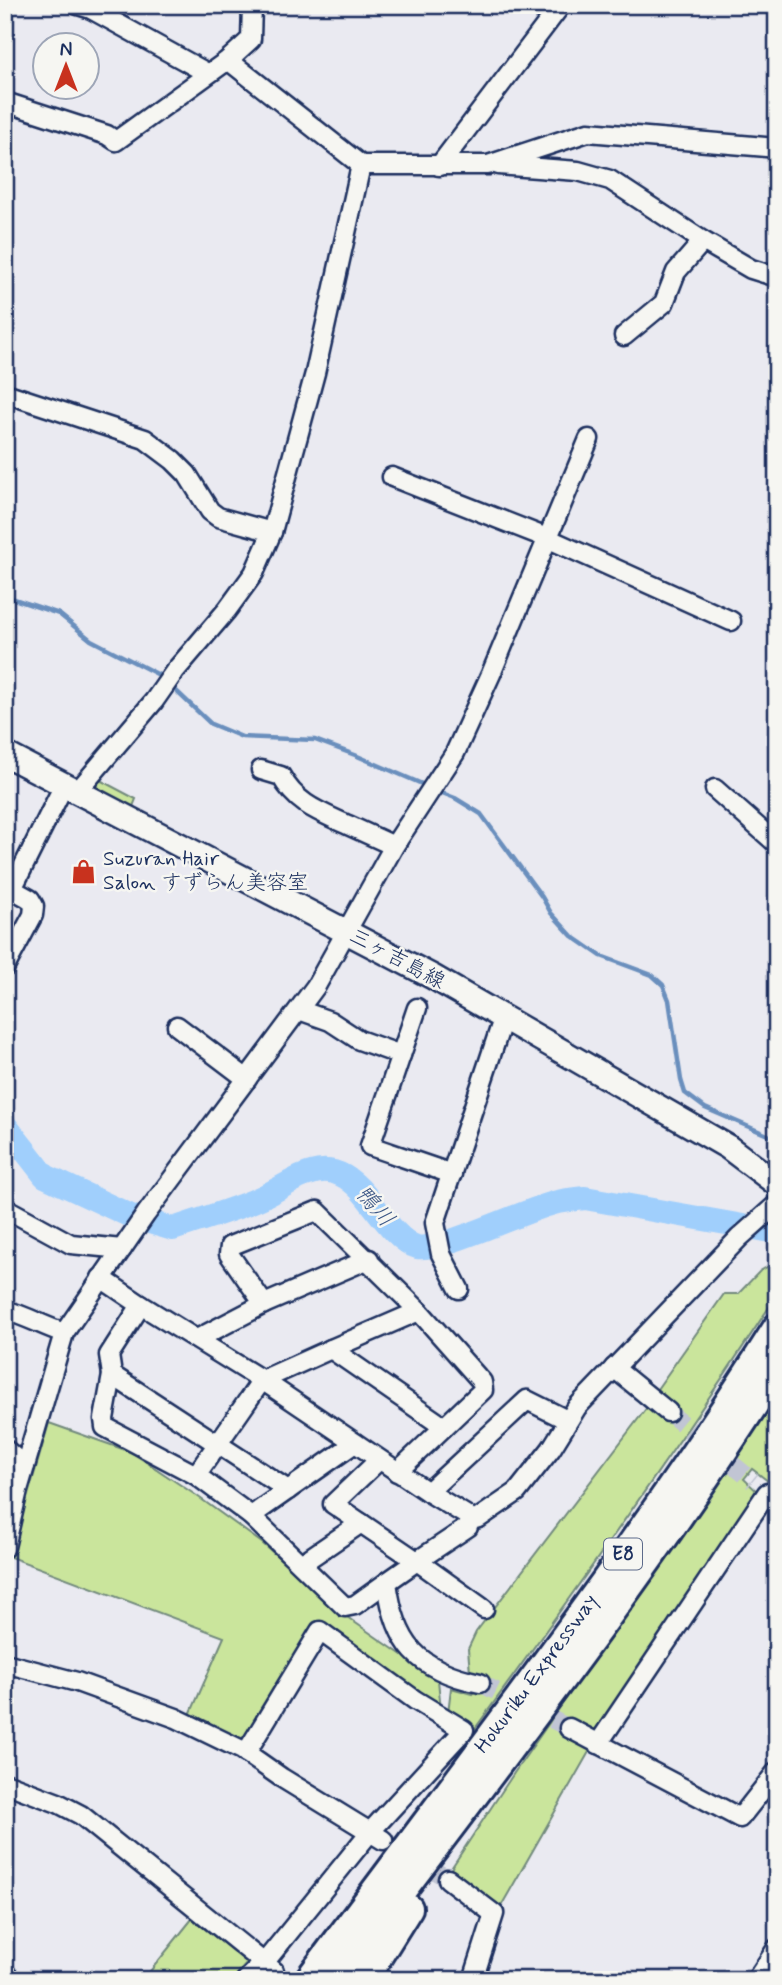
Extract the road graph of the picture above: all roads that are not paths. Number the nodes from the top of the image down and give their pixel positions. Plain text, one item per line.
1 (252, 5) edge
2 (561, 5) edge
3 (87, 6) edge
4 (228, 60) junction
5 (207, 73) junction
6 (5, 102) edge
7 (777, 148) edge
8 (361, 165) junction
9 (488, 165) junction
10 (439, 166) junction
11 (703, 241) junction
12 (777, 277) edge
13 (624, 336) dead end
14 (5, 393) edge
15 (589, 439) dead end
16 (392, 477) dead end
17 (272, 532) junction
18 (547, 538) junction
19 (731, 621) dead end
20 (5, 754) edge
21 (261, 770) dead end
22 (71, 789) junction
23 (715, 789) dead end
24 (777, 844) edge
25 (394, 846) junction
26 (8, 888) edge
27 (345, 931) junction
28 (5, 967) edge
29 (416, 1008) dead end
30 (299, 1010) junction
31 (503, 1019) junction
32 (177, 1026) dead end
33 (401, 1055) junction
34 (247, 1080) junction
35 (452, 1174) junction
36 (775, 1180) edge
37 (777, 1204) edge
38 (5, 1208) edge
39 (122, 1249) junction
40 (369, 1259) junction
41 (101, 1278) junction
42 (459, 1289) dead end
43 (264, 1304) junction
44 (141, 1305) junction
45 (5, 1310) edge
46 (419, 1311) junction
47 (777, 1327) edge
48 (64, 1333) junction
49 (197, 1339) junction
50 (331, 1349) junction
51 (614, 1368) junction
52 (777, 1370) edge
53 (112, 1375) junction
54 (262, 1380) junction
55 (668, 1412) tunnel mouth
56 (567, 1420) junction
57 (444, 1427) junction
58 (355, 1443) junction
59 (216, 1444) junction
60 (5, 1449) edge
61 (379, 1460) junction
62 (25, 1466) junction
63 (397, 1472) junction
64 (196, 1475) junction
65 (752, 1481) tunnel mouth
66 (288, 1490) junction
67 (428, 1492) junction
68 (772, 1496) edge
69 (9, 1516) edge
70 (251, 1516) junction
71 (469, 1521) junction
72 (361, 1523) junction
73 (5, 1547) edge
74 (416, 1561) junction
75 (301, 1564) junction
76 (387, 1582) junction
77 (484, 1609) dead end
78 (5, 1663) edge
79 (480, 1683) tunnel mouth
80 (532, 1718) junction
81 (569, 1728) tunnel mouth
82 (598, 1744) junction
83 (246, 1753) junction
84 (777, 1771) edge
85 (461, 1775) junction
86 (5, 1783) edge
87 (377, 1836) junction
88 (448, 1879) tunnel mouth
89 (777, 1948) edge
90 (277, 1971) edge
91 (5, 1974) edge
92 (13, 1980) edge
93 (246, 1980) edge
94 (307, 1980) edge
95 (335, 1980) edge
96 (364, 1980) edge
97 (473, 1980) edge
98 (756, 1980) edge

1 - 4 street
2 - 10 street
3 - 5 street
4 - 5 street
4 - 8 street
5 - 6 street
7 - 9 street
8 - 10 street
8 - 17 street
9 - 10 street
9 - 11 street
11 - 12 street
11 - 13 street
14 - 17 street
15 - 18 street
16 - 18 street
17 - 22 street
18 - 19 street
18 - 25 street
20 - 22 main road, 三ヶ吉島線
21 - 25 street
22 - 26 street
22 - 27 main road, 三ヶ吉島線
23 - 24 street
25 - 27 street
26 - 28 street
27 - 30 street
27 - 31 main road, 三ヶ吉島線
29 - 33 street
30 - 33 street
30 - 34 street
31 - 35 street
31 - 36 main road, 三ヶ吉島線
32 - 34 street
33 - 35 street
34 - 39 street
35 - 42 street
37 - 51 street
38 - 39 street
39 - 41 street
40 - 43 street
40 - 43 street
40 - 46 street
41 - 44 street
41 - 48 street
43 - 49 street
44 - 49 street
44 - 53 street
45 - 48 street
46 - 50 street
46 - 57 street
47 - 85 highway, Hokuriku Expressway / E8
48 - 62 street
49 - 54 street
50 - 54 street
50 - 57 street
51 - 55 street
51 - 56 street
52 - 80 highway, Hokuriku Expressway / E8
53 - 59 street
53 - 64 street
54 - 58 street
54 - 59 street
56 - 67 street
56 - 71 street
57 - 63 street
58 - 61 street
58 - 66 street
59 - 64 street
59 - 66 street
60 - 62 street
61 - 63 street
61 - 72 street
62 - 69 street
63 - 67 street
64 - 70 street
65 - 68 street
66 - 70 street
67 - 71 street
68 - 82 street
69 - 73 street
70 - 75 street
71 - 74 street
72 - 74 street
72 - 75 street
74 - 76 street
74 - 77 street
75 - 76 street
76 - 79 street
78 - 83 street
80 - 95 highway, Hokuriku Expressway / E8
80 - 96 highway
81 - 82 street
82 - 84 street
83 - 87 street
83 - 87 street
85 - 90 highway
85 - 94 highway, Hokuriku Expressway / E8
86 - 90 street
87 - 90 street
88 - 97 street
89 - 98 street
90 - 93 street
91 - 92 street

